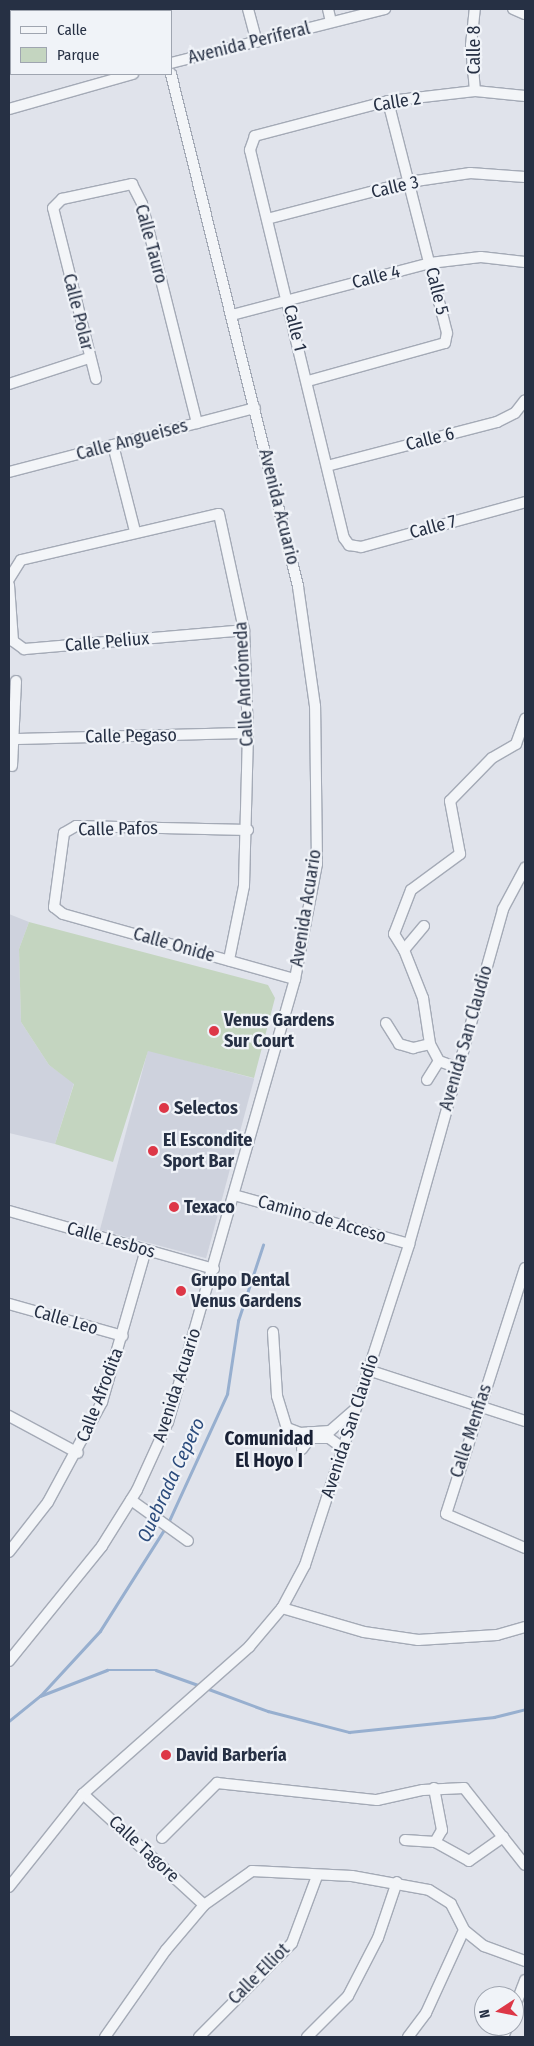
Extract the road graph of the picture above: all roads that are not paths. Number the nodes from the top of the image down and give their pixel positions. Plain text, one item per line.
1 (248, 9) edge
2 (328, 9) edge
3 (385, 9) edge
4 (475, 9) edge
5 (513, 9) edge
6 (525, 14) edge
7 (332, 22) junction
8 (257, 42) junction
9 (172, 63) edge
10 (129, 75) edge
11 (171, 75) edge
12 (475, 92) junction
13 (525, 96) edge
14 (388, 101) junction
15 (9, 109) edge
16 (272, 132) joint
17 (525, 177) edge
18 (409, 182) junction
19 (267, 219) junction
20 (62, 245) joint
21 (525, 262) edge
22 (430, 263) junction
23 (288, 300) junction
24 (232, 315) junction
25 (89, 358) junction
26 (96, 379) dead end
27 (308, 381) junction
28 (9, 384) edge
29 (525, 400) edge
30 (255, 408) junction
31 (197, 423) junction
32 (113, 445) junction
33 (327, 466) junction
34 (9, 472) edge
35 (525, 502) edge
36 (135, 531) junction
37 (344, 538) joint
38 (9, 580) edge
39 (9, 585) edge
40 (244, 630) junction
41 (16, 681) dead end
42 (525, 719) edge
43 (248, 733) junction
44 (13, 739) junction
45 (521, 744) edge
46 (12, 766) dead end
47 (248, 830) junction
48 (525, 868) edge
49 (54, 907) joint
50 (424, 926) dead end
51 (404, 950) junction
52 (228, 960) junction
53 (295, 979) junction
54 (386, 1023) dead end
55 (430, 1044) junction
56 (439, 1061) junction
57 (458, 1068) junction
58 (427, 1080) dead end
59 (234, 1195) junction
60 (9, 1211) edge
61 (409, 1244) junction
62 (146, 1250) junction
63 (525, 1268) edge
64 (214, 1269) junction
65 (9, 1304) edge
66 (273, 1332) dead end
67 (123, 1336) junction
68 (368, 1370) junction
69 (479, 1407) junction
70 (355, 1409) junction
71 (9, 1416) edge
72 (525, 1422) edge
73 (343, 1448) junction
74 (302, 1449) dead end
75 (78, 1453) junction
76 (131, 1500) junction
77 (188, 1541) dead end
78 (525, 1548) edge
79 (9, 1551) edge
80 (282, 1608) junction
81 (525, 1627) edge
82 (9, 1661) edge
83 (434, 1788) junction
84 (83, 1794) junction
85 (503, 1837) junction
86 (162, 1838) dead end
87 (405, 1840) dead end
88 (435, 1842) junction
89 (525, 1865) edge
90 (317, 1876) junction
91 (397, 1882) junction
92 (9, 1887) edge
93 (204, 1906) junction
94 (464, 1930) junction
95 (525, 1960) edge
96 (105, 2037) edge
97 (199, 2037) edge
98 (307, 2037) edge
99 (408, 2037) edge

1 - 8 street
2 - 7 street
3 - 7 street, Avenida Periferal
4 - 12 street, Calle 8
5 - 6 street
7 - 8 street, Avenida Periferal
8 - 9 street, Avenida Periferal
10 - 15 street
11 - 24 street, Avenida Acuario
12 - 13 street, Calle 2
12 - 14 street, Calle 2
14 - 16 street, Calle 2
14 - 18 street, Calle 5
16 - 19 street, Calle 1
17 - 18 street, Calle 3
18 - 19 street, Calle 3
18 - 22 street, Calle 5
19 - 23 street, Calle 1
20 - 25 street, Calle Polar
20 - 31 street, Calle Tauro
21 - 22 street, Calle 4
22 - 23 street, Calle 4
22 - 27 street, Calle 5
23 - 24 street, Calle 4
23 - 27 street, Calle 1
24 - 30 street, Avenida Acuario
25 - 26 street, Calle Polar
25 - 28 street
27 - 33 street, Calle 1
29 - 33 street, Calle 6
30 - 31 street, Calle Angueises
30 - 53 street, Avenida Acuario
31 - 32 street, Calle Angueises
32 - 34 street, Calle Angueises
32 - 36 street
33 - 37 street, Calle 1
35 - 37 street, Calle 7
36 - 38 street, Calle Andrómeda
36 - 40 street, Calle Andrómeda
39 - 40 street, Calle Peliux
40 - 43 street, Calle Andrómeda
41 - 44 street
42 - 45 street
43 - 44 street, Calle Pegaso
43 - 47 street, Calle Andrómeda
44 - 46 street
45 - 51 street
47 - 49 street, Calle Pafos
47 - 52 street, Calle Andrómeda
48 - 57 street, Avenida San Claudio
49 - 52 street, Calle Onide
50 - 51 street
51 - 55 street
52 - 53 street, Calle Onide
53 - 59 street, Avenida Acuario
54 - 55 street
55 - 56 street
56 - 57 street
56 - 58 street
57 - 61 street, Avenida San Claudio
59 - 61 street, Camino de Acceso
59 - 64 street, Avenida Acuario
60 - 62 street, Calle Lesbos
61 - 68 street, Avenida San Claudio
62 - 64 street, Calle Lesbos
62 - 67 street, Calle Afrodita
63 - 69 street, Calle Menfias
64 - 76 street, Avenida Acuario
65 - 67 street, Calle Leo
66 - 70 street
67 - 75 street, Calle Afrodita
68 - 69 street
68 - 70 street, Avenida San Claudio
69 - 72 street
69 - 78 street, Calle Menfias
70 - 73 street, Avenida San Claudio
71 - 75 street
73 - 74 street
73 - 80 street, Avenida San Claudio
75 - 79 street, Calle Afrodita
76 - 77 street
76 - 82 street, Avenida Acuario
80 - 81 street
80 - 84 street, Avenida San Claudio
83 - 85 street
83 - 86 street
83 - 88 street
84 - 92 street, Avenida San Claudio
84 - 93 street, Calle Tagore
85 - 88 street
85 - 89 street
87 - 88 street
90 - 91 street
90 - 93 street
90 - 97 street, Calle Elliot
91 - 94 street
91 - 98 street
93 - 96 street
94 - 95 street
94 - 99 street

